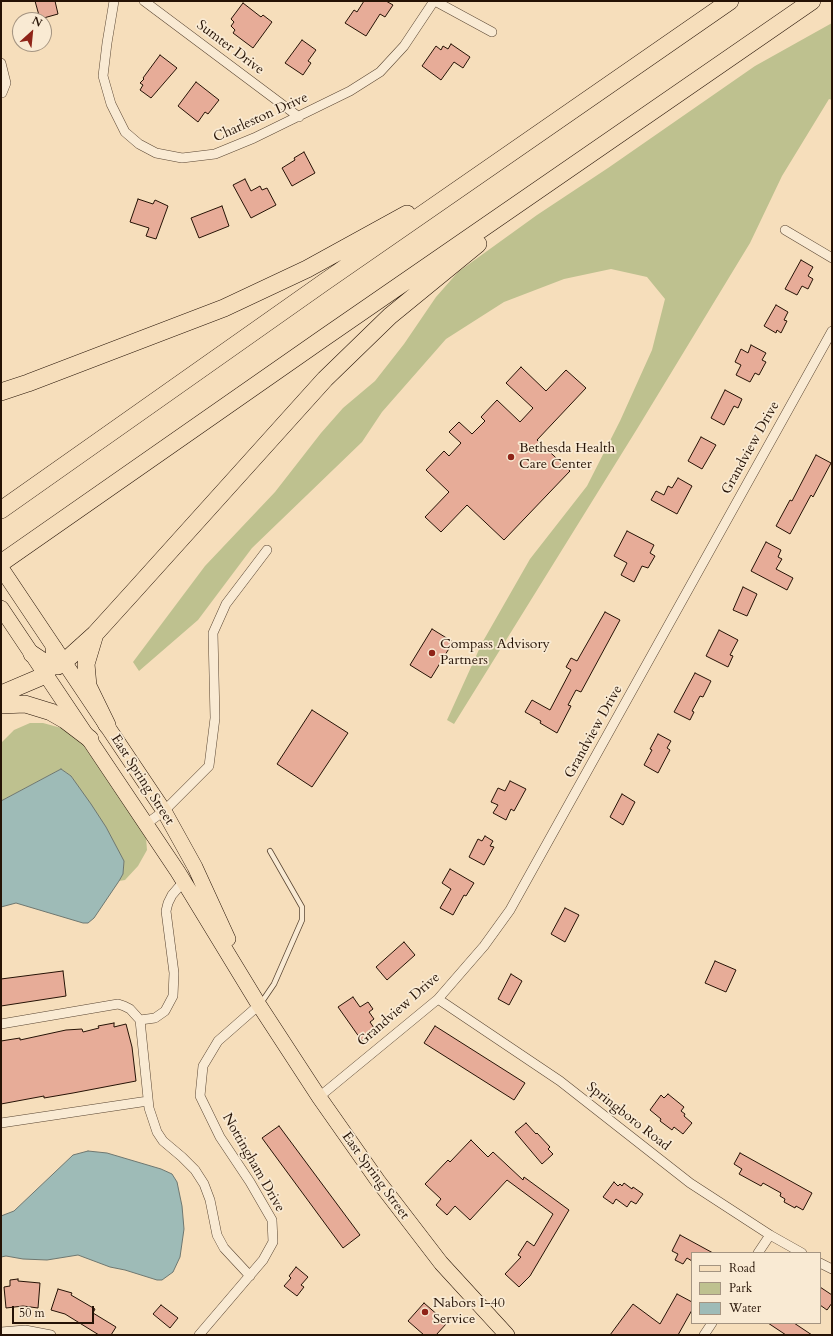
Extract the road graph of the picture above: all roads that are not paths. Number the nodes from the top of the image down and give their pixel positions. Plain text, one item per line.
1 (114, 1) edge
2 (144, 1) edge
3 (434, 1) edge
4 (730, 1) edge
5 (812, 1) edge
6 (492, 32) dead end
7 (1, 63) edge
8 (2, 94) edge
9 (300, 117) junction
10 (498, 163) junction
11 (565, 171) junction
12 (785, 230) dead end
13 (832, 258) edge
14 (832, 331) edge
15 (1, 392) edge
16 (6, 506) edge
17 (267, 550) dead end
18 (1, 563) edge
19 (1, 568) edge
20 (1, 608) edge
21 (95, 634) junction
22 (32, 654) joint
23 (54, 662) junction
24 (1, 694) edge
25 (1, 705) edge
26 (107, 725) junction
27 (90, 738) junction
28 (164, 812) junction
29 (146, 824) junction
30 (270, 852) dead end
31 (184, 881) junction
32 (438, 999) junction
33 (259, 1005) junction
34 (140, 1020) junction
35 (1, 1024) edge
36 (319, 1097) junction
37 (148, 1101) junction
38 (1, 1123) edge
39 (770, 1235) junction
40 (759, 1252) edge
41 (800, 1252) edge
42 (821, 1264) edge
43 (832, 1269) edge
44 (250, 1276) junction
45 (711, 1324) edge
46 (1, 1332) edge
47 (51, 1335) edge
48 (199, 1335) edge
49 (508, 1335) edge
50 (704, 1335) edge

1 - 9 street, Charleston Drive
2 - 9 street, Sumter Drive
3 - 6 street
3 - 9 street, Charleston Drive
4 - 10 highway
5 - 11 highway
7 - 8 street
10 - 15 highway
10 - 16 highway
11 - 18 highway
11 - 21 highway
12 - 13 street
14 - 32 street, Grandview Drive
17 - 28 street
19 - 23 main road, East Spring Street
20 - 22 main road
21 - 23 highway
21 - 26 highway
22 - 23 highway
23 - 24 highway
23 - 26 main road, East Spring Street
23 - 27 main road, East Spring Street
25 - 27 highway
26 - 28 main road, East Spring Street
27 - 29 main road, East Spring Street
28 - 29 street
28 - 33 main road, East Spring Street
29 - 31 main road, East Spring Street
30 - 33 lane
31 - 33 main road, East Spring Street
31 - 34 street
32 - 36 street, Grandview Drive
32 - 39 street, Springboro Road
33 - 36 main road, East Spring Street
33 - 44 street, Nottingham Drive
34 - 35 street
34 - 37 street
36 - 49 main road, East Spring Street
37 - 38 street
37 - 44 street
39 - 40 street
39 - 41 street, Springboro Road
42 - 43 street
44 - 48 street, Nottingham Drive
45 - 50 street
46 - 47 street

